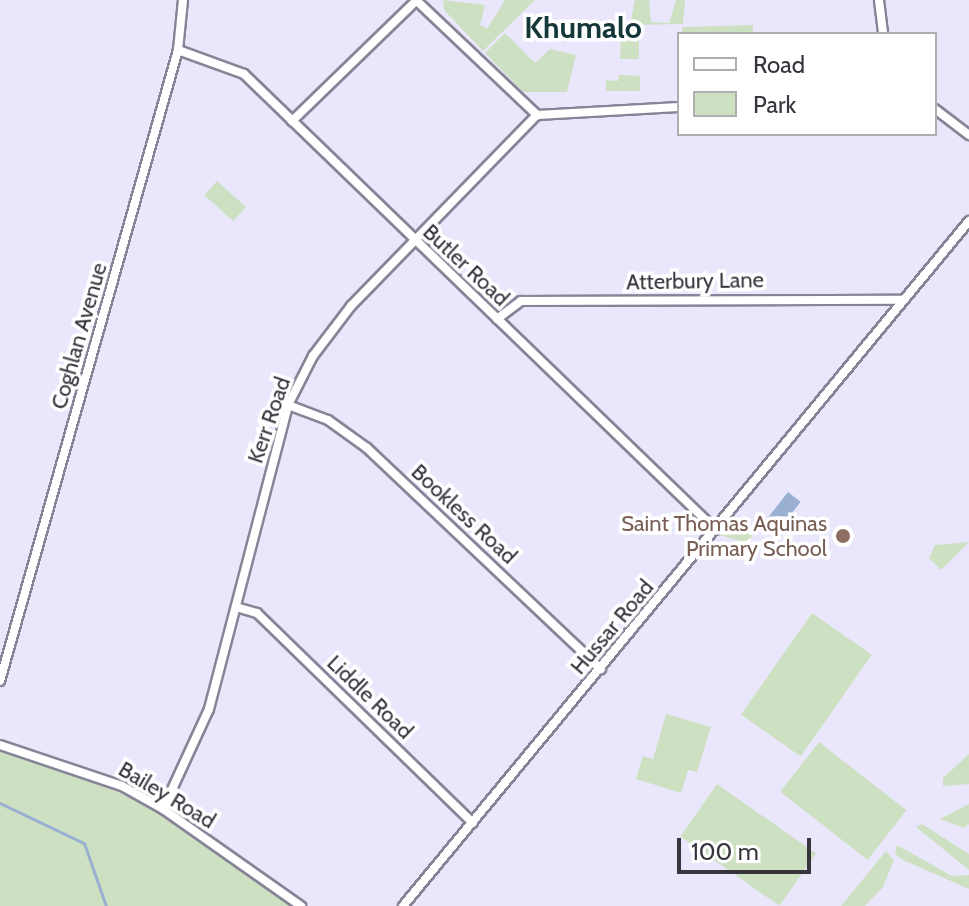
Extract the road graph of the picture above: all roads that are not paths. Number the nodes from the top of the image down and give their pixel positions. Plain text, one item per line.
1 (183, 0) edge
2 (417, 0) edge
3 (879, 0) edge
4 (883, 32) edge
5 (178, 50) junction
6 (677, 107) edge
7 (937, 111) edge
8 (537, 115) junction
9 (292, 121) junction
10 (969, 135) edge
11 (969, 221) edge
12 (414, 241) junction
13 (900, 300) junction
14 (497, 319) junction
15 (288, 405) junction
16 (716, 530) junction
17 (236, 607) junction
18 (3, 657) edge
19 (601, 669) junction
20 (0, 681) edge
21 (0, 745) edge
22 (163, 809) junction
23 (473, 823) junction
24 (301, 906) edge
25 (403, 906) edge

1 - 5 street, Coghlan Avenue
2 - 8 street
2 - 9 street
3 - 4 street
5 - 9 street, Butler Road
5 - 18 street, Coghlan Avenue
6 - 8 street
7 - 10 street
8 - 12 street, Kerr Road
9 - 12 street, Butler Road
11 - 13 street, Hussar Road
12 - 14 street, Butler Road
12 - 15 street, Kerr Road
13 - 14 street, Atterbury Lane
13 - 16 street, Hussar Road
14 - 16 street, Butler Road
15 - 17 street, Kerr Road
15 - 19 street, Bookless Road
16 - 19 street, Hussar Road
17 - 22 street, Kerr Road
17 - 23 street, Liddle Road
18 - 20 street, Coghlan Avenue
19 - 23 street, Hussar Road
21 - 22 street, Bailey Road
22 - 24 street, Bailey Road
23 - 25 street, Hussar Road

